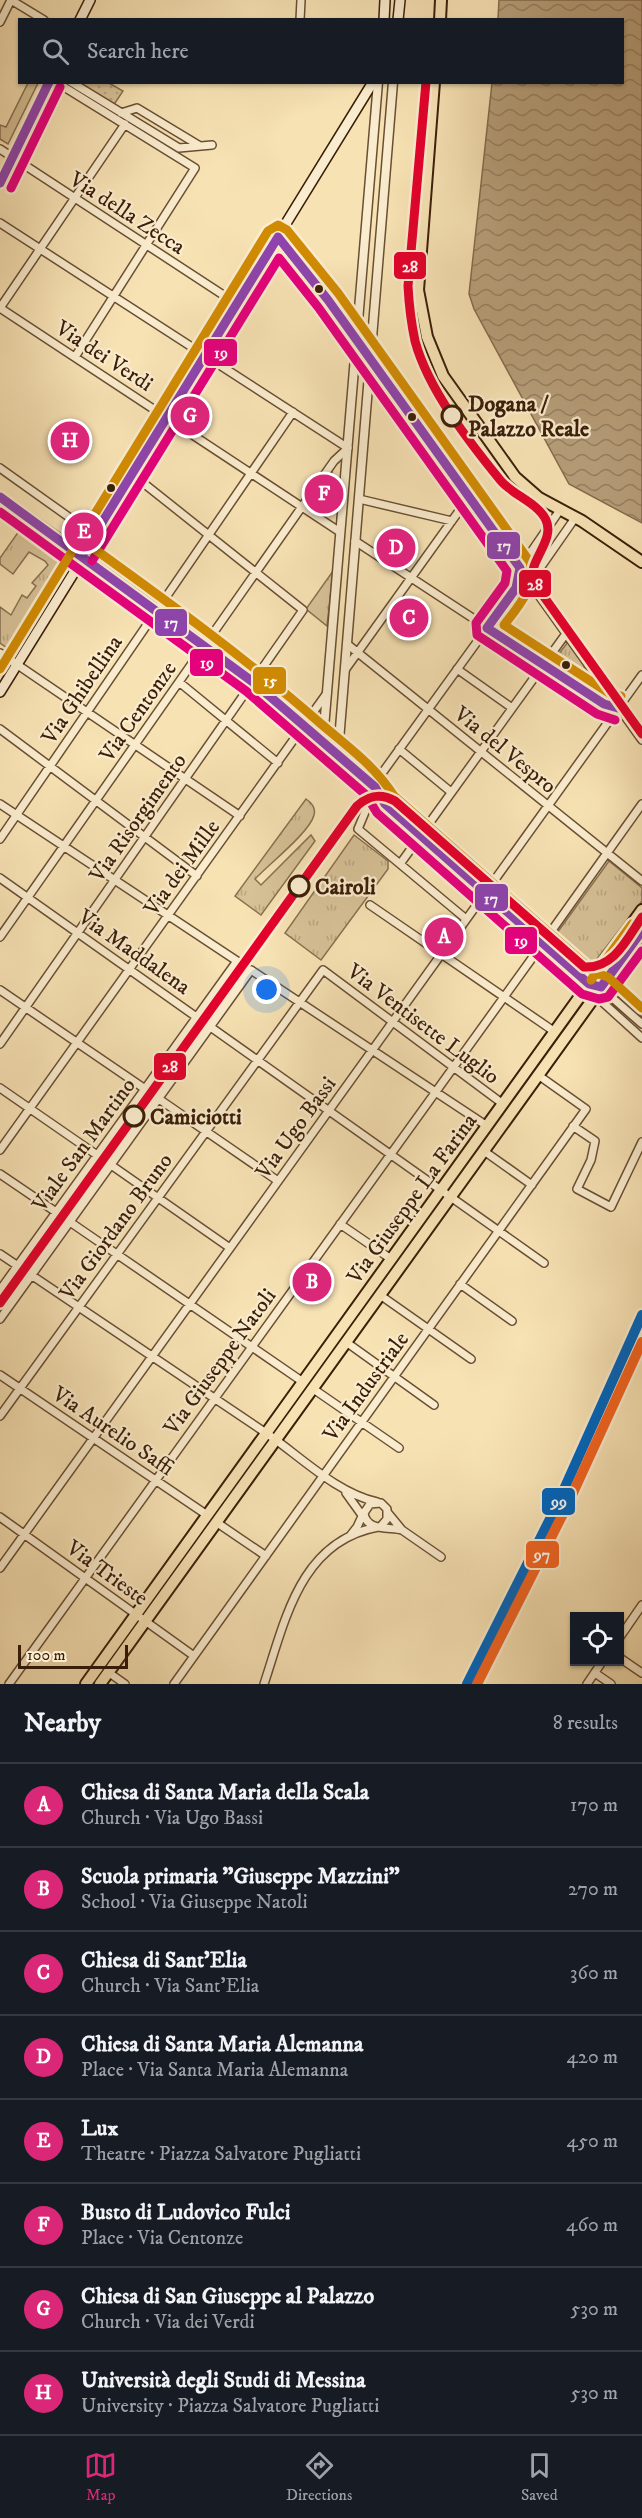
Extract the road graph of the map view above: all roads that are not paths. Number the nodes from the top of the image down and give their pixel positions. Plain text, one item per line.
1 (11, 0) edge
2 (90, 0) edge
3 (301, 0) edge
4 (385, 0) edge
5 (400, 0) edge
6 (441, 0) edge
7 (41, 18) edge
8 (81, 18) edge
9 (300, 18) edge
10 (384, 18) edge
11 (398, 18) edge
12 (440, 18) edge
13 (0, 22) edge
14 (48, 84) edge
15 (59, 84) edge
16 (74, 84) edge
17 (372, 84) edge
18 (378, 84) edge
19 (393, 84) edge
20 (434, 84) edge
21 (121, 112) junction
22 (125, 124) junction
23 (212, 145) dead end
24 (200, 146) junction
25 (0, 149) edge
26 (12, 158) junction
27 (0, 183) edge
28 (74, 198) junction
29 (0, 223) edge
30 (278, 237) junction
31 (146, 244) junction
32 (39, 248) junction
33 (114, 296) junction
34 (237, 304) junction
35 (0, 308) edge
36 (356, 341) junction
37 (205, 356) junction
38 (75, 357) junction
39 (370, 360) junction
40 (293, 412) junction
41 (167, 417) junction
42 (348, 448) junction
43 (0, 468) edge
44 (251, 473) junction
45 (132, 474) junction
46 (0, 497) edge
47 (469, 497) junction
48 (359, 499) junction
49 (302, 506) junction
50 (560, 510) junction
51 (575, 518) junction
52 (452, 521) junction
53 (340, 532) junction
54 (94, 535) junction
55 (208, 535) junction
56 (355, 541) junction
57 (82, 555) junction
58 (642, 562) edge
59 (520, 568) junction
60 (256, 573) junction
61 (411, 578) junction
62 (529, 584) junction
63 (516, 588) junction
64 (157, 610) junction
65 (487, 628) junction
66 (566, 635) junction
67 (347, 644) junction
68 (205, 646) junction
69 (0, 653) edge
70 (357, 653) junction
71 (15, 663) junction
72 (544, 664) junction
73 (457, 669) junction
74 (345, 670) junction
75 (642, 675) edge
76 (0, 681) edge
77 (179, 682) junction
78 (253, 682) junction
79 (0, 692) edge
80 (327, 693) junction
81 (512, 708) junction
82 (618, 708) junction
83 (428, 710) junction
84 (87, 712) junction
85 (226, 721) junction
86 (305, 724) junction
87 (0, 729) edge
88 (323, 740) junction
89 (642, 740) edge
90 (135, 745) junction
91 (399, 749) junction
92 (481, 752) junction
93 (338, 753) junction
94 (278, 763) junction
95 (50, 766) junction
96 (185, 779) junction
97 (375, 787) junction
98 (451, 792) junction
99 (96, 800) junction
100 (0, 804) edge
101 (642, 804) edge
102 (548, 805) junction
103 (16, 815) junction
104 (240, 816) junction
105 (428, 825) junction
106 (421, 835) junction
107 (145, 837) junction
108 (0, 839) edge
109 (64, 846) junction
110 (607, 853) junction
111 (400, 864) junction
112 (197, 876) junction
113 (0, 878) edge
114 (115, 880) junction
115 (642, 881) edge
116 (493, 882) junction
117 (486, 892) junction
118 (28, 897) junction
119 (370, 905) dead end
120 (642, 910) edge
121 (168, 915) junction
122 (466, 919) junction
123 (78, 933) junction
124 (0, 937) edge
125 (640, 939) edge
126 (543, 943) junction
127 (441, 954) junction
128 (129, 969) junction
129 (323, 970) joint
130 (589, 984) junction
131 (601, 987) junction
132 (0, 990) edge
133 (504, 997) junction
134 (300, 1002) junction
135 (26, 1007) junction
136 (642, 1012) edge
137 (196, 1017) junction
138 (392, 1022) junction
139 (642, 1024) edge
140 (210, 1026) junction
141 (555, 1032) junction
142 (642, 1038) edge
143 (77, 1042) junction
144 (0, 1044) edge
145 (372, 1050) junction
146 (258, 1060) junction
147 (453, 1067) junction
148 (538, 1075) junction
149 (0, 1088) edge
150 (144, 1089) junction
151 (435, 1092) junction
152 (159, 1099) junction
153 (503, 1104) junction
154 (29, 1109) junction
155 (329, 1110) junction
156 (487, 1126) junction
157 (573, 1126) junction
158 (206, 1131) junction
159 (642, 1142) edge
160 (0, 1150) edge
161 (484, 1150) junction
162 (390, 1154) junction
163 (97, 1155) junction
164 (111, 1165) junction
165 (0, 1174) edge
166 (278, 1181) junction
167 (532, 1185) junction
168 (441, 1190) junction
169 (451, 1197) junction
170 (158, 1198) junction
171 (56, 1212) junction
172 (70, 1222) junction
173 (340, 1224) junction
174 (499, 1231) junction
175 (230, 1248) junction
176 (0, 1254) edge
177 (117, 1254) junction
178 (391, 1259) junction
179 (544, 1263) dead end
180 (18, 1266) junction
181 (32, 1275) junction
182 (460, 1284) junction
183 (0, 1290) edge
184 (380, 1295) junction
185 (190, 1304) junction
186 (79, 1307) junction
187 (0, 1319) edge
188 (512, 1321) dead end
189 (428, 1329) junction
190 (346, 1342) junction
191 (252, 1347) junction
192 (152, 1356) junction
193 (471, 1359) dead end
194 (0, 1375) edge
195 (394, 1377) junction
196 (308, 1385) junction
197 (20, 1388) junction
198 (214, 1398) junction
199 (434, 1405) dead end
200 (0, 1416) edge
201 (362, 1422) junction
202 (271, 1436) junction
203 (93, 1438) junction
204 (399, 1448) dead end
205 (324, 1475) junction
206 (156, 1480) junction
207 (343, 1489) junction
208 (376, 1502) junction
209 (388, 1513) junction
210 (363, 1515) junction
211 (0, 1517) edge
212 (212, 1519) junction
213 (379, 1526) junction
214 (402, 1530) junction
215 (24, 1534) junction
216 (348, 1538) junction
217 (266, 1556) junction
218 (441, 1557) dead end
219 (0, 1568) edge
220 (85, 1578) junction
221 (642, 1605) edge
222 (640, 1614) edge
223 (140, 1618) junction
224 (624, 1632) edge
225 (194, 1656) junction
226 (624, 1661) edge
227 (599, 1666) edge
228 (108, 1672) junction
229 (595, 1673) junction
230 (642, 1673) edge
231 (0, 1681) edge
232 (7, 1684) edge
233 (86, 1684) edge
234 (100, 1684) edge
235 (125, 1684) edge
236 (174, 1684) edge
237 (264, 1684) edge
238 (587, 1684) edge
239 (611, 1684) edge

1 - 7 street
1 - 13 street
2 - 8 main road
3 - 9 street
4 - 10 main road
5 - 11 main road
6 - 12 main road
14 - 26 main road
15 - 22 street
16 - 21 street
17 - 30 main road
18 - 36 street
19 - 39 street
20 - 50 main road
21 - 24 street
21 - 24 street
22 - 28 street
22 - 31 street
23 - 24 street
25 - 26 street, Via della Zecca
26 - 27 main road
26 - 28 street, Via della Zecca
28 - 31 street, Via della Zecca
28 - 32 street
29 - 32 street
30 - 34 main road
30 - 36 street
31 - 33 street
31 - 34 street, Via della Zecca
32 - 33 street
32 - 35 street
33 - 37 street
33 - 38 street
34 - 37 main road
35 - 38 street, Via dei Verdi
36 - 39 street
36 - 42 street
37 - 40 street
37 - 41 main road
38 - 41 street, Via dei Verdi
39 - 47 street
39 - 48 street
40 - 42 street
40 - 44 street, Via Ghibellina
41 - 44 street, Via dei Verdi
41 - 45 main road
42 - 49 street, Via Centonze
42 - 53 street
43 - 54 street
44 - 49 street, Via dei Verdi
44 - 55 street, Via Ghibellina
45 - 54 main road
45 - 55 street
46 - 57 main road
47 - 52 street
47 - 59 street
48 - 52 street
48 - 56 street
49 - 53 street, Via dei Verdi
49 - 60 street, Via Centonze
50 - 51 main road
50 - 59 street
51 - 58 main road
51 - 62 street
52 - 61 street
53 - 80 street
54 - 57 main road
55 - 60 street
55 - 64 street, Via Ghibellina
56 - 61 street
56 - 67 street
57 - 64 street
57 - 71 main road
59 - 62 street
59 - 63 street
60 - 68 street, Via Centonze
60 - 78 street, Via Risorgimento
61 - 65 street
61 - 70 street
62 - 63 street
62 - 66 street
63 - 65 street
64 - 68 street
64 - 84 street, Via Ghibellina
65 - 72 street
65 - 73 street
66 - 72 street
66 - 82 street
67 - 70 street, Via del Vespro
67 - 74 street
68 - 77 street, Via Centonze
68 - 78 street
69 - 71 street
70 - 74 street
70 - 83 street, Via del Vespro
71 - 76 main road
71 - 79 main road
71 - 84 street
72 - 81 street
72 - 82 street
73 - 81 street
73 - 83 street
74 - 93 street
75 - 82 street, Via Ugo Bassi
77 - 85 street
77 - 90 street, Via Centonze
78 - 85 street, Via Risorgimento
78 - 86 street
80 - 86 street, Via dei Mille
80 - 88 street
81 - 92 street
82 - 89 street
82 - 102 street, Via Ugo Bassi
83 - 91 street
83 - 92 street, Via del Vespro
84 - 90 street
84 - 95 street, Via Ghibellina
85 - 94 street
85 - 96 street, Via Risorgimento
86 - 88 street
86 - 94 street, Via dei Mille
87 - 95 street
88 - 93 street
90 - 96 street
90 - 99 street, Via Centonze
91 - 97 street
91 - 98 street
92 - 98 street
92 - 102 street, Via del Vespro
93 - 97 street
94 - 104 street, Via dei Mille
95 - 99 street
95 - 103 street, Via Ghibellina
96 - 104 street
96 - 107 street, Via Risorgimento
97 - 105 street
97 - 106 street
97 - 111 street
98 - 105 street
99 - 107 street
99 - 109 street, Via Centonze
100 - 103 street
101 - 110 street
102 - 110 street, Via del Vespro
102 - 116 street, Via Ugo Bassi
103 - 108 street, Via Ghibellina
103 - 109 street
104 - 112 street, Via dei Mille
105 - 116 street
106 - 111 street
106 - 117 street
107 - 112 street
107 - 114 street, Via Risorgimento
109 - 114 street
109 - 118 street, Via Centonze
110 - 115 street, Via del Vespro
110 - 116 street
111 - 122 street
112 - 121 street, Via dei Mille
113 - 118 street, Via Maddalena
114 - 121 street
114 - 123 street, Via Risorgimento
116 - 117 street, Via Ugo Bassi
117 - 122 street, Via Ugo Bassi
117 - 126 street
118 - 123 street, Via Maddalena
118 - 124 street, Via Centonze
119 - 127 street
120 - 130 main road, Via Giuseppe La Farina
121 - 128 street, Via dei Mille
121 - 137 street, Viale San Martino
122 - 127 street, Via Ugo Bassi
123 - 128 street, Via Maddalena
123 - 135 street, Via Risorgimento
125 - 131 main road, Via Giuseppe La Farina
126 - 130 street
126 - 133 street, Via Giuseppe Natoli
127 - 133 street
127 - 138 street, Via Ugo Bassi
128 - 137 street, Via Maddalena
128 - 143 street, Via dei Mille
129 - 134 street, Via Giordano Bruno
129 - 138 street, Via Ventisette Luglio
130 - 131 street
130 - 141 main road, Via Giuseppe La Farina
131 - 136 street
131 - 139 street
131 - 142 street
131 - 148 main road, Via Giuseppe La Farina
132 - 135 street
133 - 141 street
133 - 147 street, Via Giuseppe Natoli
134 - 140 street, Viale San Martino
134 - 145 street
134 - 146 street, Via Giordano Bruno
135 - 143 street
135 - 144 street, Via Risorgimento
137 - 140 street, Via Maddalena
137 - 150 street, Viale San Martino
138 - 145 street, Via Ugo Bassi
138 - 147 street, Via Ventisette Luglio
140 - 146 street, Via Maddalena
140 - 152 street, Viale San Martino
141 - 153 main road, Via Giuseppe La Farina
143 - 150 street
143 - 154 street, Via dei Mille
145 - 151 street
145 - 155 street, Via Ugo Bassi
146 - 155 street, Via Maddalena
146 - 158 street, Via Giordano Bruno
147 - 151 street, Via Giuseppe Natoli
147 - 153 street, Via Ventisette Luglio
148 - 157 street, Via Industriale
148 - 161 main road, Via Giuseppe La Farina
149 - 154 street
150 - 163 street, Viale San Martino
151 - 156 street
151 - 162 street, Via Giuseppe Natoli
152 - 158 street
152 - 164 street, Viale San Martino
153 - 156 main road, Via Giuseppe La Farina
154 - 160 street, Via dei Mille
154 - 163 street
155 - 162 street, Via Maddalena
155 - 166 street, Via Ugo Bassi
156 - 168 main road, Via Giuseppe La Farina
157 - 159 street
157 - 167 street, Via Industriale
158 - 166 street
158 - 170 street, Via Giordano Bruno
161 - 167 street
161 - 169 main road, Via Giuseppe La Farina
162 - 168 street, Via Maddalena
162 - 173 street, Via Giuseppe Natoli
163 - 171 street, Viale San Martino
164 - 170 street
164 - 172 street, Viale San Martino
165 - 171 street
166 - 175 street, Via Ugo Bassi
167 - 174 street, Via Industriale
168 - 169 street, Via Maddalena
168 - 178 main road, Via Giuseppe La Farina
169 - 174 street, Via Maddalena
169 - 184 main road, Via Giuseppe La Farina
170 - 175 street
170 - 177 street, Via Giordano Bruno
171 - 180 street, Viale San Martino
172 - 177 street
172 - 181 street, Viale San Martino
173 - 178 street
173 - 191 street, Via Giuseppe Natoli
174 - 179 street, Via Maddalena
174 - 182 street, Via Industriale
175 - 185 street, Via Ugo Bassi
176 - 180 street
177 - 185 street
177 - 186 street, Via Giordano Bruno
178 - 196 main road, Via Giuseppe La Farina
180 - 181 street
180 - 183 street, Viale San Martino
181 - 186 street
181 - 187 street, Viale San Martino
182 - 188 street
182 - 189 street, Via Industriale
184 - 189 street
184 - 190 main road, Via Giuseppe La Farina
185 - 191 street
185 - 192 street, Via Ugo Bassi
186 - 192 street
186 - 197 street, Via Giordano Bruno
189 - 193 street
189 - 195 street, Via Industriale
190 - 195 street
190 - 196 main road, Via Giuseppe La Farina
191 - 196 street
191 - 198 street, Via Giuseppe Natoli
192 - 198 street
192 - 203 street, Via Ugo Bassi
194 - 197 street, Via Aurelio Saffi
195 - 199 street
195 - 201 street, Via Industriale
196 - 201 street
196 - 202 main road, Via Giuseppe La Farina
197 - 200 street, Via Giordano Bruno
197 - 203 street, Via Aurelio Saffi
198 - 202 street
198 - 206 street, Via Giuseppe Natoli
201 - 204 street
201 - 205 street, Via Industriale
202 - 205 street
202 - 212 main road, Via Giuseppe La Farina
203 - 206 street, Via Aurelio Saffi
203 - 215 street, Via Ugo Bassi
205 - 207 street
205 - 217 street, Via Industriale
206 - 212 street, Via Aurelio Saffi
206 - 220 street, Via Giuseppe Natoli
207 - 208 street
207 - 210 street
208 - 209 street
208 - 210 street
209 - 213 street
209 - 214 street
210 - 213 street
210 - 216 street
211 - 215 street, Via Trieste
212 - 217 street, Via Aurelio Saffi
212 - 223 main road, Via Giuseppe La Farina
213 - 214 street
213 - 216 street
214 - 218 street
215 - 219 street, Via Ugo Bassi
215 - 220 street, Via Trieste
216 - 237 street
217 - 225 street, Via Industriale
220 - 223 street, Via Trieste
220 - 232 street, Via Giuseppe Natoli
221 - 222 street
222 - 224 street
223 - 225 street, Via Trieste
223 - 228 main road, Via Giuseppe La Farina
223 - 233 main road, Via Giuseppe La Farina
225 - 236 street, Via Industriale
226 - 230 street
227 - 229 street
228 - 234 main road, Via Giuseppe La Farina
228 - 235 street
229 - 238 street
229 - 239 street
231 - 232 street

